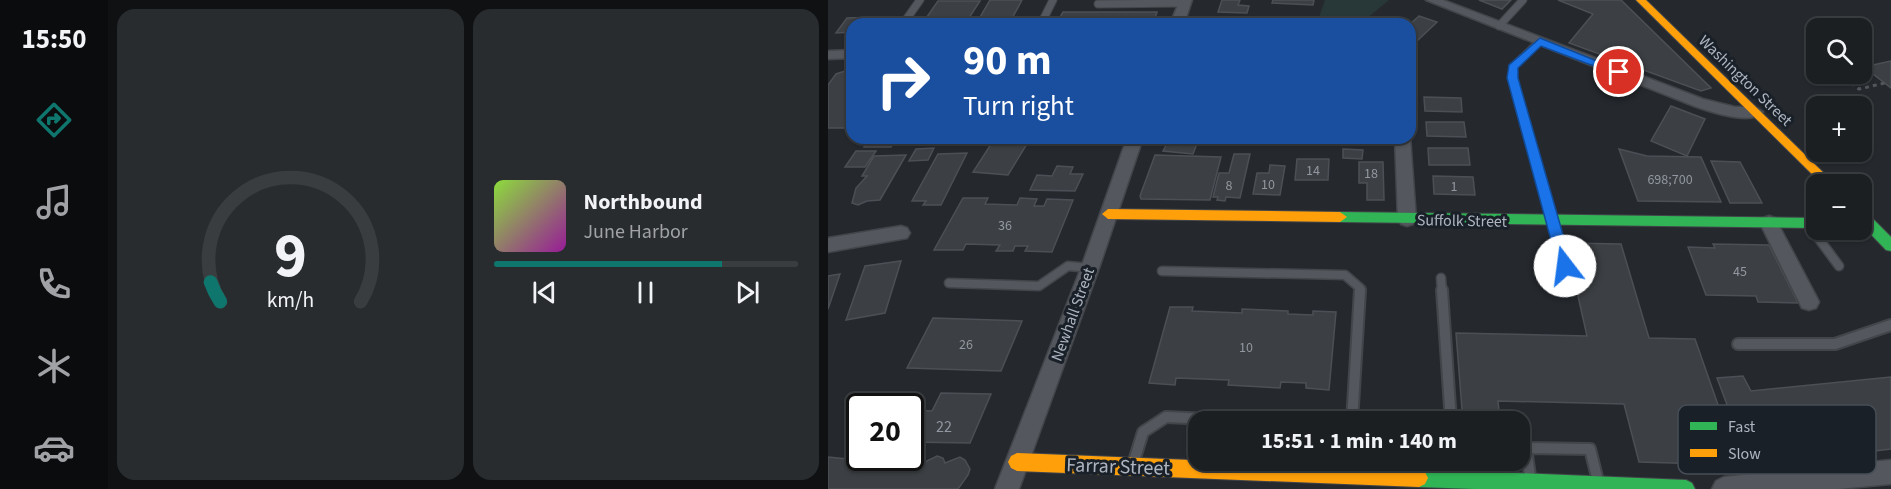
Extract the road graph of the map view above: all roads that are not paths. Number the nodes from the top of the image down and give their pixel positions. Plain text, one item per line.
1 (920, 0) edge
2 (1053, 0) edge
3 (1432, 0) edge
4 (1523, 0) edge
5 (1641, 0) edge
6 (1186, 1) edge
7 (1098, 3) dead end
8 (907, 18) edge
9 (1044, 18) edge
10 (1179, 18) edge
11 (1499, 26) junction
12 (1540, 41) junction
13 (846, 54) edge
14 (828, 55) edge
15 (1755, 112) junction
16 (1133, 144) edge
17 (1402, 144) edge
18 (1819, 174) edge
19 (1107, 214) junction
20 (1407, 219) junction
21 (1550, 220) junction
22 (1769, 223) junction
23 (1806, 223) edge
24 (1872, 228) edge
25 (901, 233) dead end
26 (1823, 240) edge
27 (828, 244) edge
28 (1891, 246) edge
29 (1839, 266) dead end
30 (1090, 268) junction
31 (1162, 272) dead end
32 (1441, 278) dead end
33 (949, 283) dead end
34 (1569, 286) dead end
35 (1809, 302) dead end
36 (1891, 325) edge
37 (1738, 344) dead end
38 (1353, 411) edge
39 (1450, 411) edge
40 (1188, 418) edge
41 (1017, 462) junction
42 (1133, 466) junction
43 (1347, 471) edge
44 (1891, 472) edge
45 (1296, 473) junction
46 (1871, 474) edge
47 (1876, 474) edge
48 (1346, 475) junction
49 (1531, 482) junction
50 (1439, 484) edge
51 (1599, 485) junction
52 (1007, 489) edge
53 (1294, 489) edge
54 (1686, 489) edge
55 (1724, 489) edge

1 - 8 lane
2 - 9 lane
3 - 11 street
4 - 11 lane
5 - 15 street, Washington Street
6 - 7 lane
6 - 10 street
11 - 12 street
12 - 15 street
12 - 21 lane
13 - 14 street
15 - 18 street, Washington Street
16 - 19 street, Newhall Street
17 - 20 street
19 - 20 street, Suffolk Street
19 - 30 street, Newhall Street
20 - 21 street, Suffolk Street
21 - 22 street, Suffolk Street
21 - 34 lane
22 - 23 street, Suffolk Street
22 - 35 street
24 - 28 street
25 - 27 street
26 - 29 lane
30 - 33 lane
30 - 41 street, Newhall Street
31 - 38 lane
32 - 39 lane
36 - 37 lane
40 - 42 lane
41 - 42 street, Farrar Street
41 - 52 street, Newhall Street
42 - 45 street, Farrar Street
43 - 48 lane
44 - 47 street
45 - 48 street, Farrar Street
45 - 53 lane
46 - 55 street
48 - 50 street, Farrar Street
49 - 50 street, Farrar Street
49 - 51 street, Farrar Street
49 - 51 lane
51 - 54 street, Farrar Street

